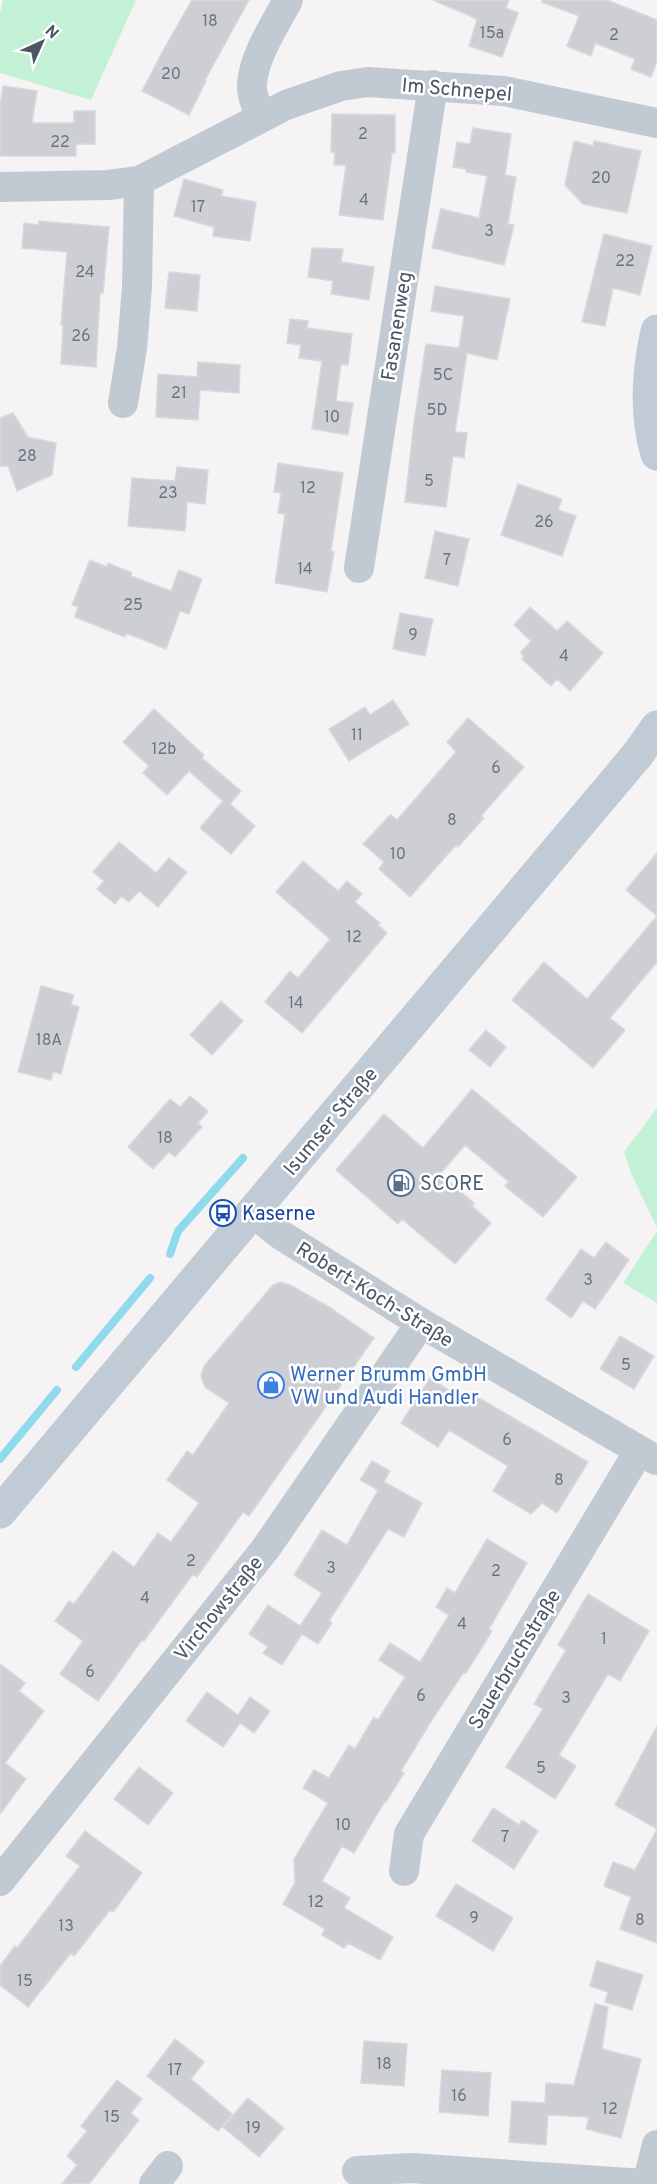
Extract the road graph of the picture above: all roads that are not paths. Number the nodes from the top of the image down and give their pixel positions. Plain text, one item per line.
1 (288, 0) edge
2 (433, 85) junction
3 (260, 116) junction
4 (657, 123) edge
5 (139, 181) junction
6 (0, 187) edge
7 (657, 331) edge
8 (123, 403) dead end
9 (657, 454) edge
10 (359, 568) dead end
11 (657, 727) edge
12 (252, 1212) junction
13 (421, 1323) junction
14 (648, 1456) edge
15 (0, 1512) edge
16 (404, 1871) dead end
17 (0, 1881) edge
18 (657, 2145) edge
19 (357, 2171) dead end
20 (646, 2184) edge

1 - 3 street
2 - 3 street, Im Schnepel
2 - 4 street, Im Schnepel
2 - 10 street, Fasanenweg
3 - 5 street, Im Schnepel
5 - 6 street, Im Schnepel
5 - 8 street
7 - 9 street
11 - 12 street, Isumser Straße
12 - 13 street, Robert-Koch-Straße
12 - 15 street, Isumser Straße
13 - 14 street, Robert-Koch-Straße
13 - 17 street, Virchowstraße
14 - 16 street, Sauerbruchstraße
18 - 20 street
19 - 20 street

